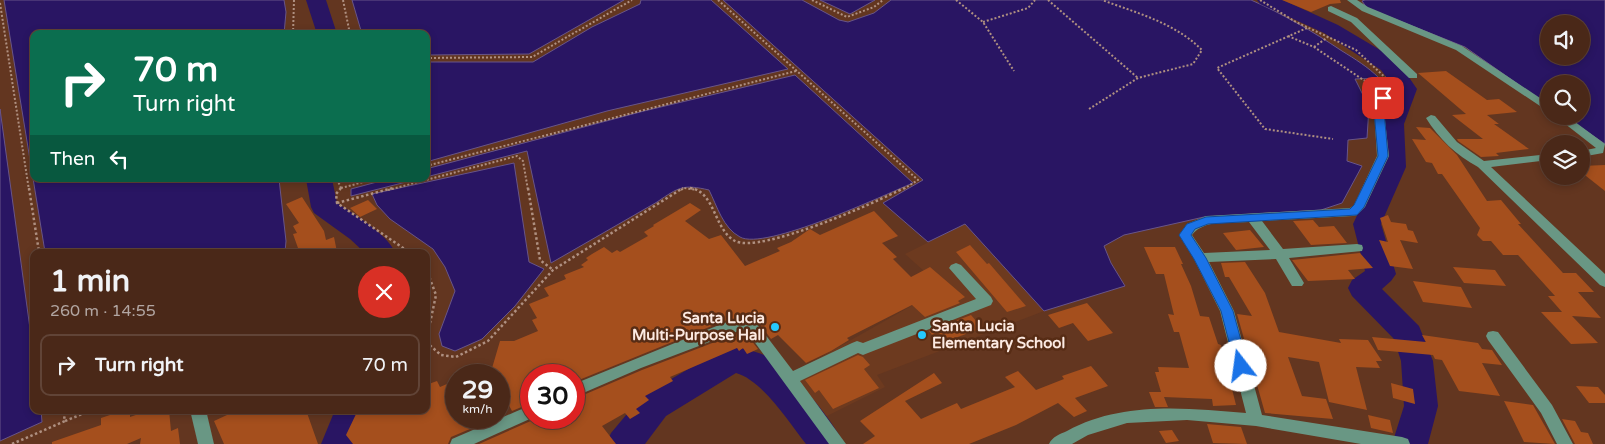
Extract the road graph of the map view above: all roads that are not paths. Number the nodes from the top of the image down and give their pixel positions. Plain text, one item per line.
1 (1356, 3) edge
2 (1331, 9) dead end
3 (1341, 14) junction
4 (1413, 76) dead end
5 (1383, 98) dead end
6 (1540, 102) edge
7 (1432, 118) dead end
8 (1572, 125) edge
9 (1586, 135) edge
10 (1590, 138) edge
11 (1590, 152) edge
12 (1540, 158) edge
13 (1482, 164) junction
14 (1253, 218) junction
15 (1357, 248) dead end
16 (1280, 254) junction
17 (1200, 258) junction
18 (956, 268) dead end
19 (1605, 282) edge
20 (1297, 283) dead end
21 (1493, 336) dead end
22 (790, 379) junction
23 (585, 386) edge
24 (199, 414) edge
25 (520, 417) edge
26 (1256, 420) junction
27 (206, 444) edge
28 (458, 444) edge
29 (838, 444) edge
30 (1057, 444) edge
31 (1397, 444) edge
32 (1402, 444) edge
33 (1565, 444) edge

1 - 3 street
1 - 6 street
2 - 3 street
3 - 4 street
5 - 14 street
7 - 13 street
8 - 9 street
10 - 11 street
12 - 13 street
13 - 19 street
14 - 16 street
14 - 17 street
15 - 16 street
16 - 17 street
16 - 20 street
17 - 26 street
18 - 22 street
21 - 33 street
22 - 23 street
22 - 29 street
24 - 27 street
25 - 28 street
26 - 30 street
26 - 31 street
31 - 32 street

